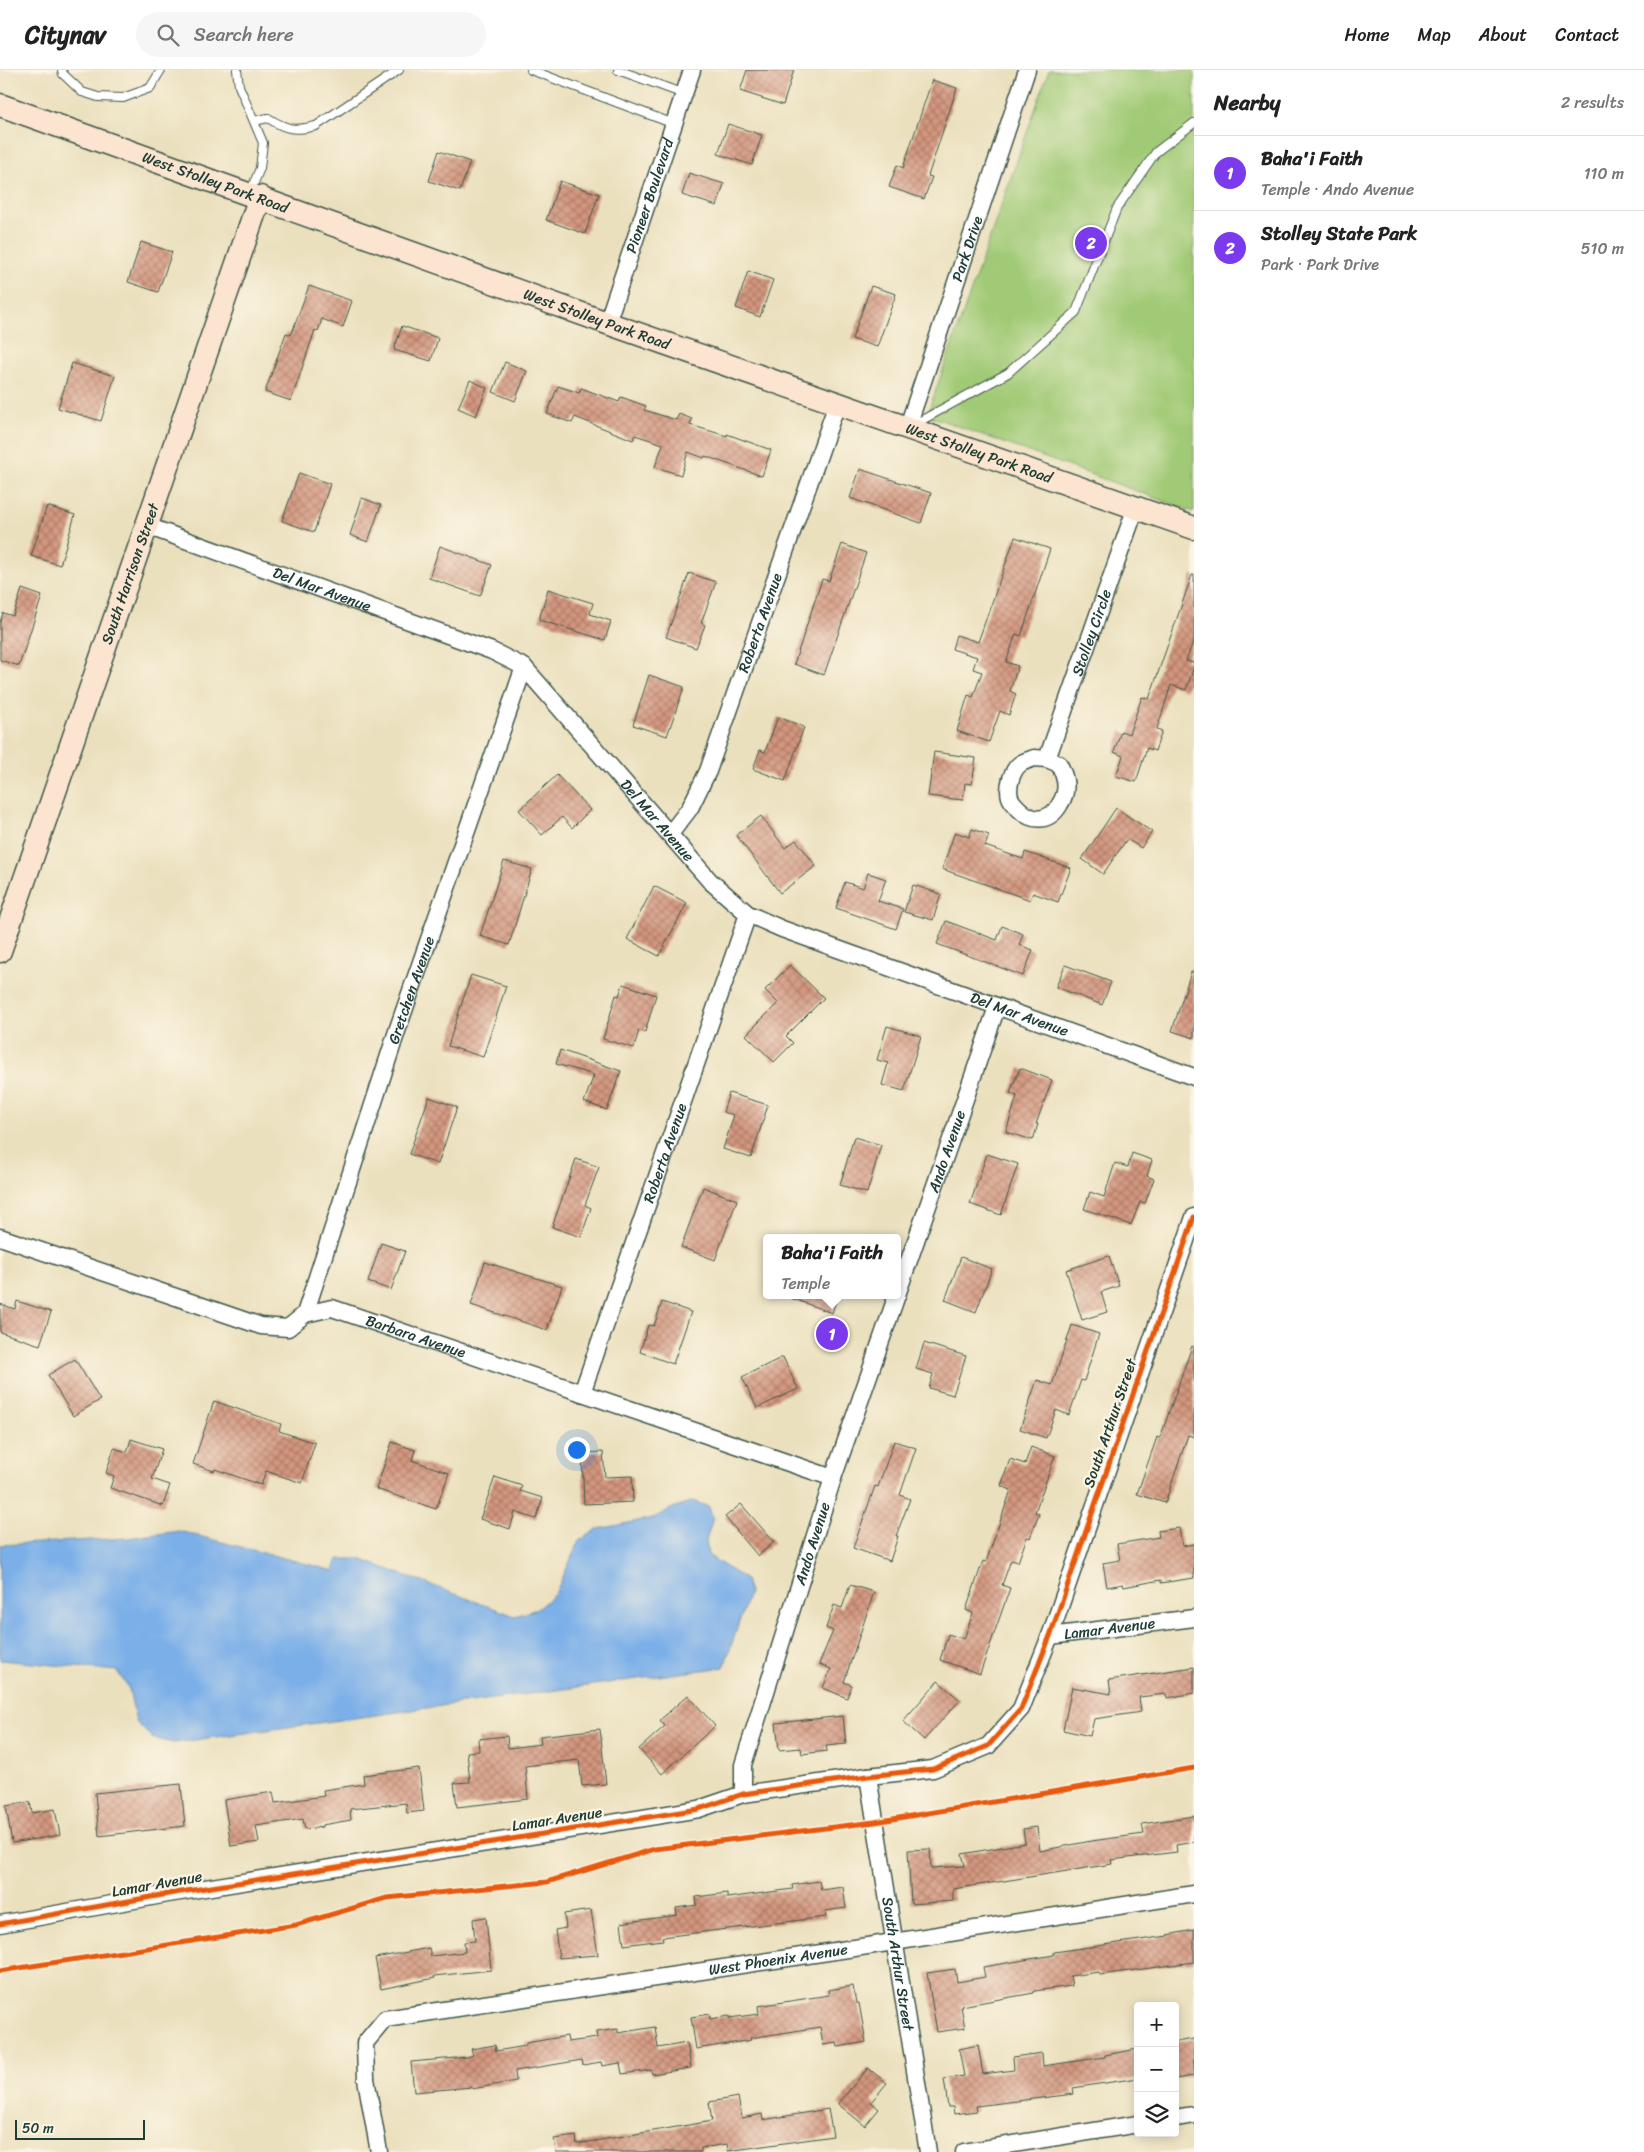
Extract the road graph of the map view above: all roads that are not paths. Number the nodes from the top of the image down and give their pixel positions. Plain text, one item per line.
1 (62, 70) edge
2 (161, 70) edge
3 (237, 70) edge
4 (399, 70) edge
5 (531, 70) edge
6 (618, 70) edge
7 (692, 70) edge
8 (1027, 70) edge
9 (684, 94) junction
10 (0, 105) edge
11 (254, 121) junction
12 (1194, 123) edge
13 (674, 124) junction
14 (255, 195) junction
15 (607, 323) junction
16 (837, 404) junction
17 (907, 429) junction
18 (1136, 507) junction
19 (147, 526) junction
20 (1194, 528) edge
21 (524, 667) junction
22 (1047, 760) dead end
23 (670, 834) junction
24 (748, 914) junction
25 (0, 951) edge
26 (997, 1007) junction
27 (1194, 1078) edge
28 (1194, 1217) edge
29 (0, 1237) edge
30 (901, 1283) edge
31 (896, 1299) edge
32 (305, 1314) junction
33 (582, 1393) junction
34 (833, 1478) junction
35 (1194, 1618) edge
36 (1050, 1636) junction
37 (868, 1776) junction
38 (743, 1794) junction
39 (1194, 1894) edge
40 (0, 1924) edge
41 (894, 1942) junction
42 (1194, 2115) edge
43 (1179, 2117) edge
44 (1134, 2125) edge
45 (379, 2152) edge
46 (928, 2152) edge
47 (964, 2152) edge

1 - 2 lane
3 - 11 lane
4 - 11 lane
5 - 13 lane
6 - 9 lane
7 - 9 street, Pioneer Boulevard
8 - 17 street, Park Drive
9 - 13 street, Pioneer Boulevard
10 - 14 main road, West Stolley Park Road
11 - 14 lane
12 - 17 lane
13 - 15 street, Pioneer Boulevard
14 - 15 main road, West Stolley Park Road
14 - 19 main road, South Harrison Street
15 - 16 main road, West Stolley Park Road
16 - 17 main road, West Stolley Park Road
16 - 23 street, Roberta Avenue
17 - 18 main road, West Stolley Park Road
18 - 20 main road, West Stolley Park Road
18 - 22 street, Stolley Circle
19 - 21 street, Del Mar Avenue
19 - 25 main road, South Harrison Street
21 - 23 street, Del Mar Avenue
21 - 32 street, Gretchen Avenue
23 - 24 street, Del Mar Avenue
24 - 26 street, Del Mar Avenue
24 - 33 street, Roberta Avenue
26 - 27 street, Del Mar Avenue
26 - 30 street, Ando Avenue
28 - 36 street, South Arthur Street
29 - 32 street, Barbara Avenue
31 - 34 street, Ando Avenue
32 - 33 street, Barbara Avenue
33 - 34 street, Barbara Avenue
34 - 38 street, Ando Avenue
35 - 36 street, Lamar Avenue
36 - 37 street, Lamar Avenue
37 - 38 street, Lamar Avenue
37 - 41 street, South Arthur Street
38 - 40 street, Lamar Avenue
39 - 41 street, West Phoenix Avenue
41 - 45 street, West Phoenix Avenue
41 - 46 street, South Arthur Street
42 - 43 street
44 - 47 street

